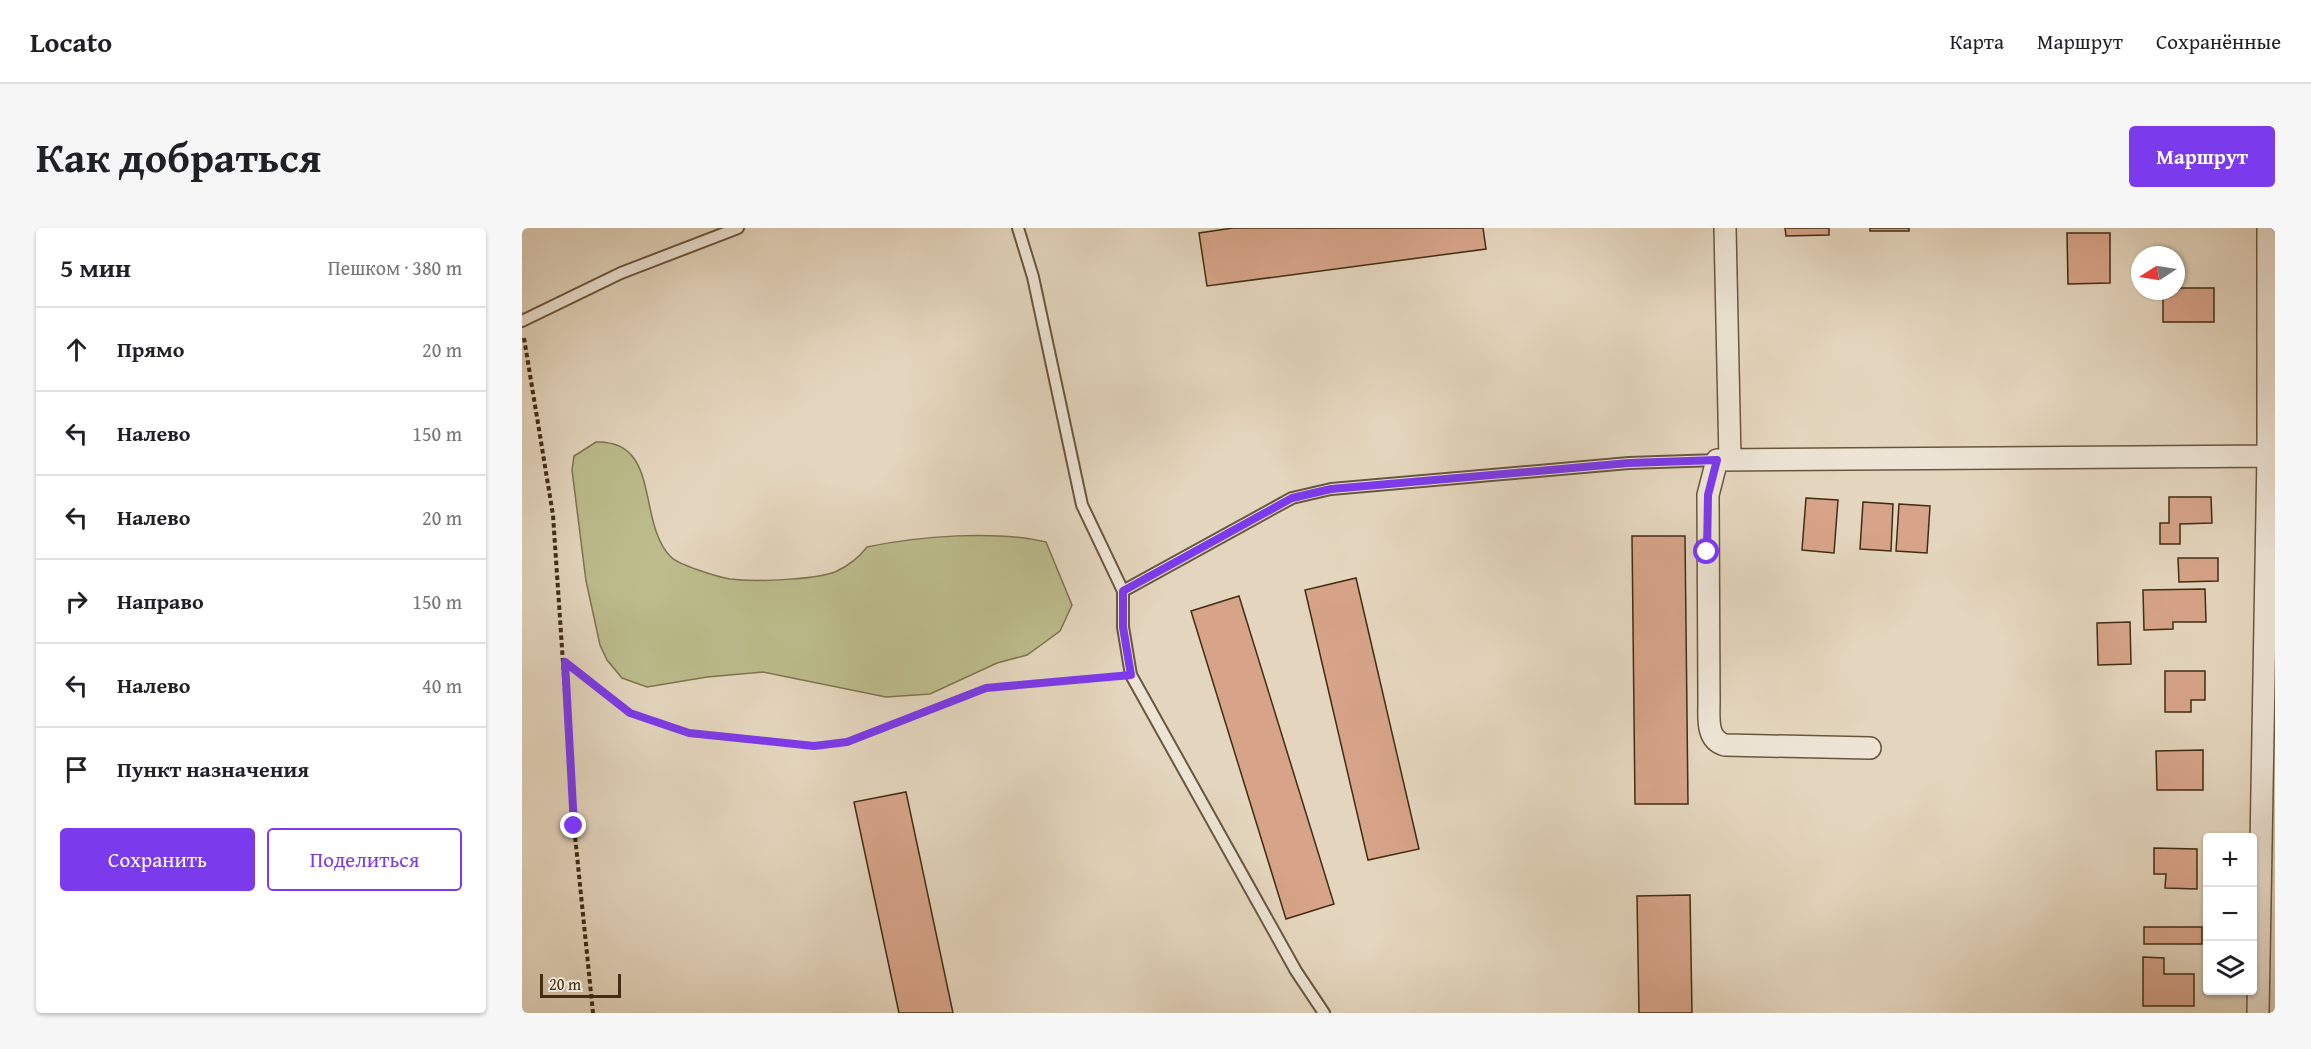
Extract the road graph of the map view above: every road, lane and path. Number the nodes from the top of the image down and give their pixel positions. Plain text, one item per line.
1 (738, 228) edge
2 (1018, 228) edge
3 (1725, 228) edge
4 (2268, 228) edge
5 (522, 321) edge
6 (524, 336) dead end
7 (2272, 455) edge
8 (1723, 460) junction
9 (1123, 591) junction
10 (565, 662) junction
11 (1131, 675) junction
12 (1870, 748) dead end
13 (593, 1013) edge
14 (1324, 1013) edge
15 (2258, 1013) edge

1 - 5 lane
2 - 9 lane
3 - 8 street
4 - 7 street
6 - 10 path
7 - 8 street
7 - 15 street
8 - 9 lane
8 - 12 street
9 - 11 lane
10 - 11 path
10 - 13 path
11 - 14 lane

